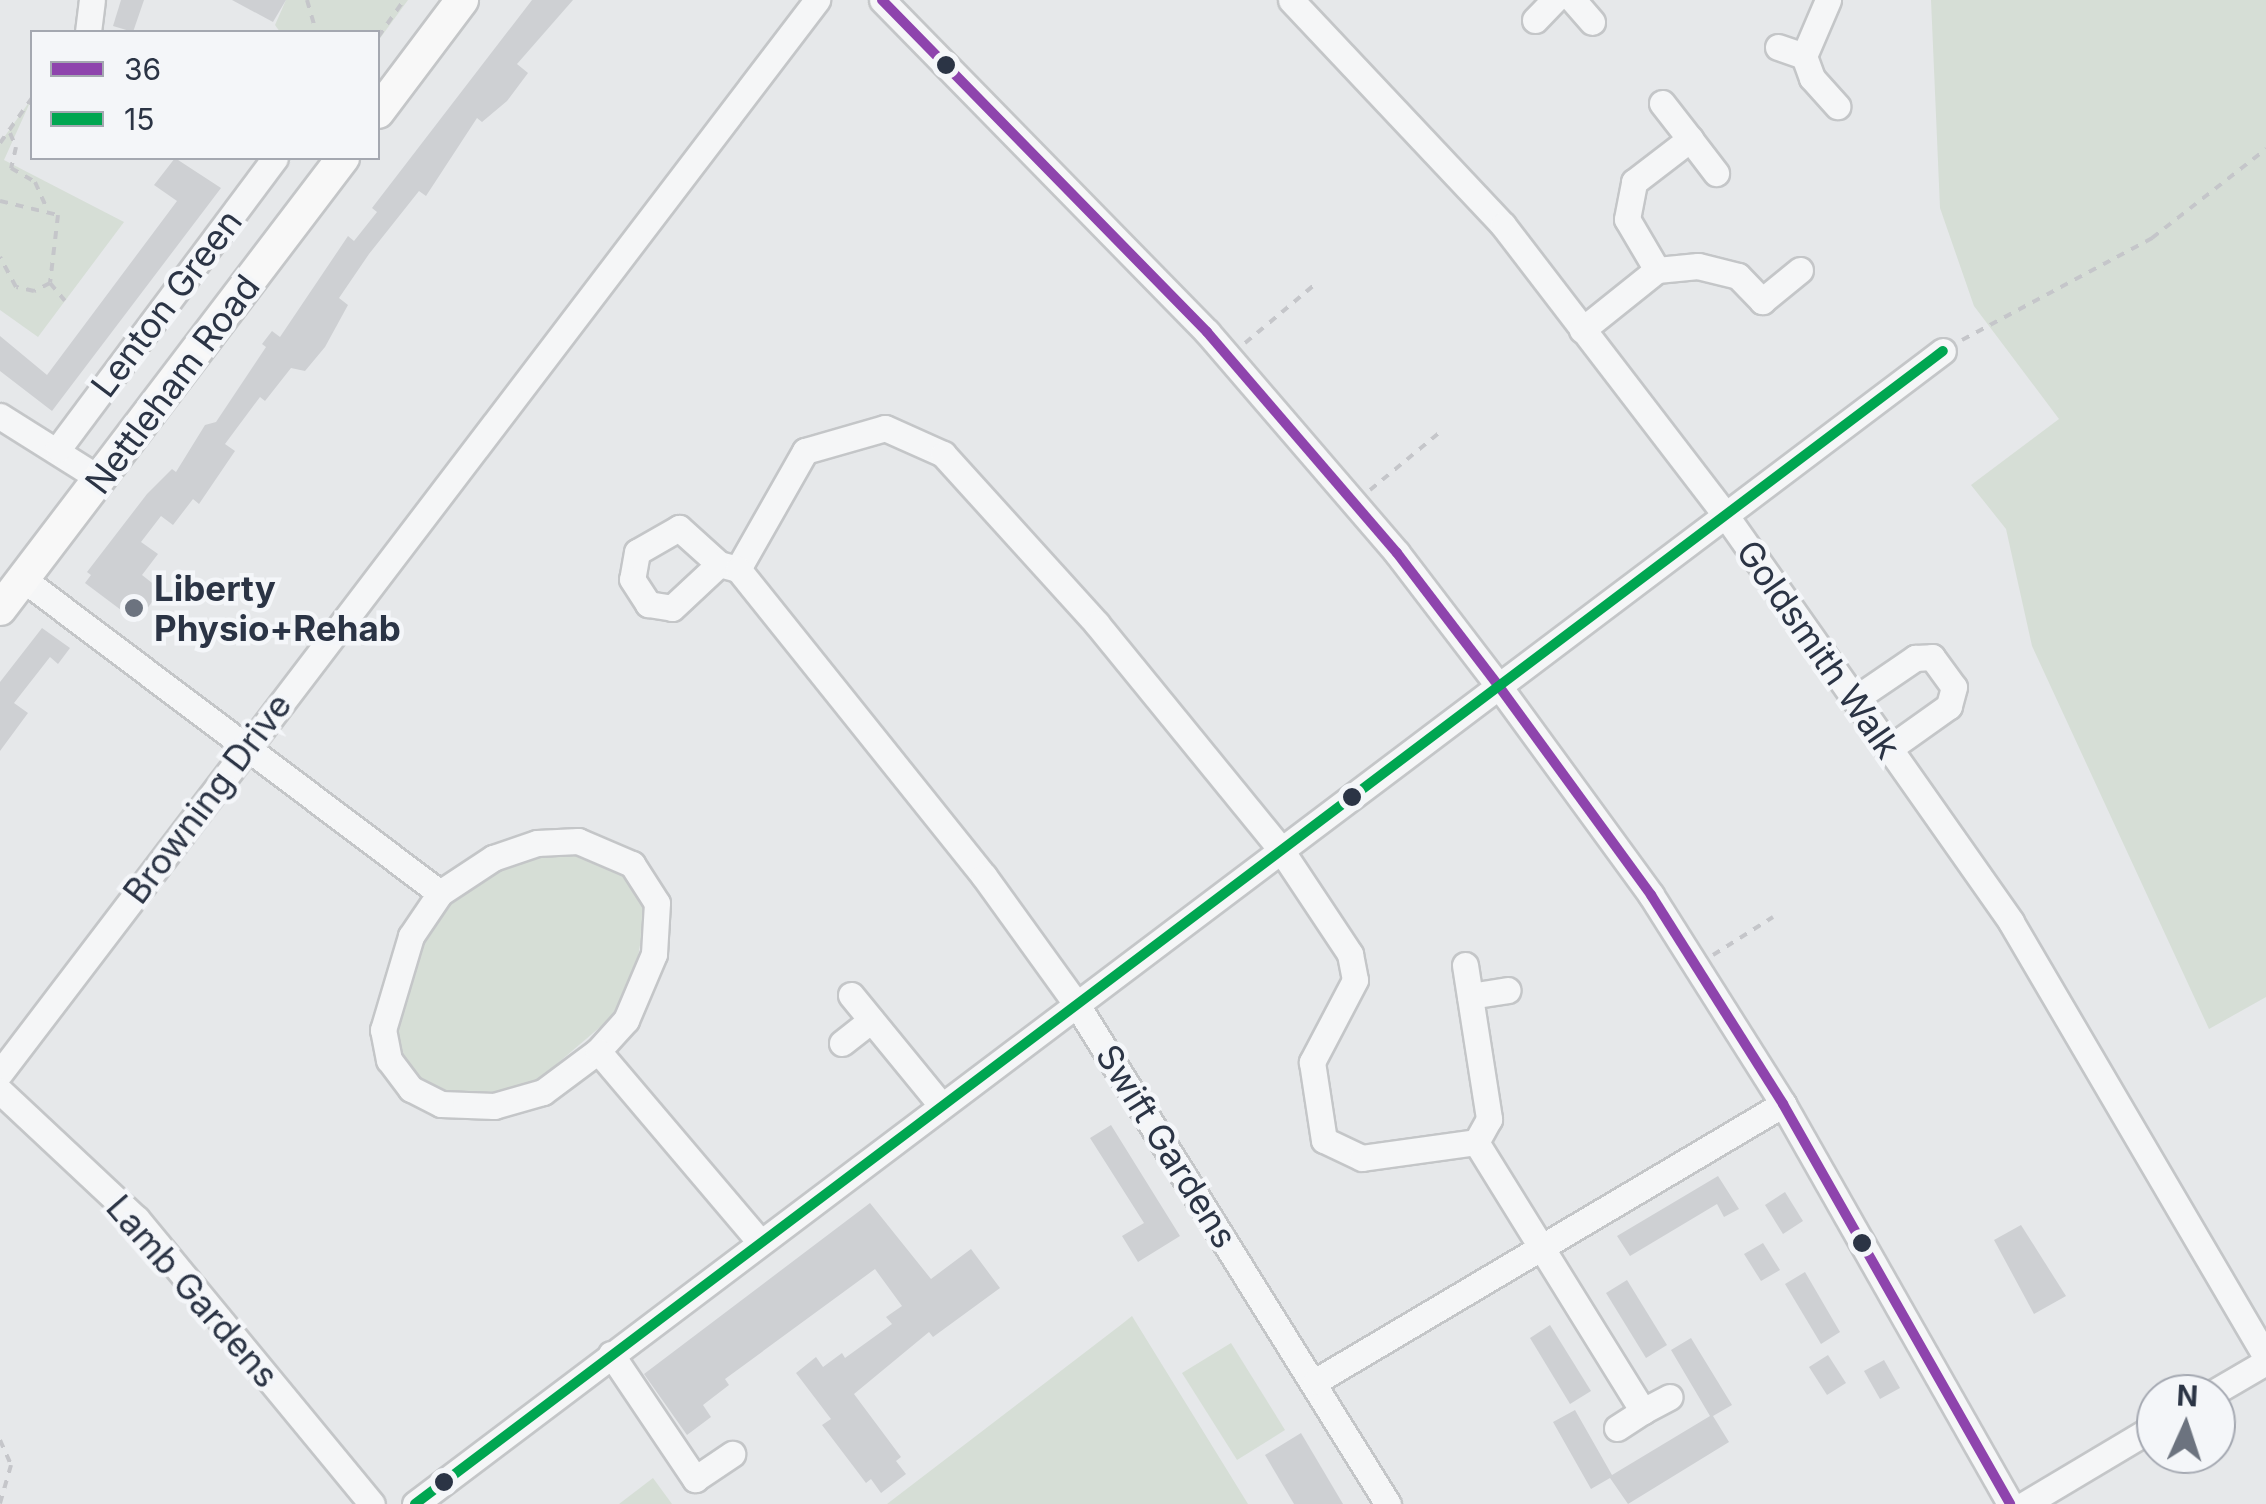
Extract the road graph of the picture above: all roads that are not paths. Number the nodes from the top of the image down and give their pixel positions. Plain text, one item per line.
1 (92, 0) edge
2 (462, 0) edge
3 (816, 0) edge
4 (882, 0) edge
5 (1291, 0) edge
6 (1554, 0) edge
7 (1572, 0) edge
8 (1828, 0) edge
9 (1534, 20) dead end
10 (1592, 22) dead end
11 (88, 30) edge
12 (1778, 47) dead end
13 (1804, 56) junction
14 (1662, 103) dead end
15 (1837, 106) dead end
16 (380, 109) edge
17 (1690, 139) junction
18 (341, 160) edge
19 (262, 162) edge
20 (1716, 173) dead end
21 (1657, 270) junction
22 (1800, 270) dead end
23 (1582, 330) junction
24 (1943, 350) road end
25 (0, 416) edge
26 (58, 448) junction
27 (100, 478) junction
28 (1726, 516) junction
29 (23, 579) junction
30 (0, 609) edge
31 (1498, 685) junction
32 (1854, 699) junction
33 (245, 747) junction
34 (1890, 748) junction
35 (1280, 850) junction
36 (440, 894) junction
37 (1465, 965) dead end
38 (1508, 990) dead end
39 (851, 995) dead end
40 (1470, 996) junction
41 (1077, 1005) junction
42 (871, 1020) junction
43 (842, 1043) dead end
44 (598, 1051) junction
45 (0, 1073) edge
46 (0, 1090) edge
47 (1783, 1104) junction
48 (942, 1105) junction
49 (1476, 1142) junction
50 (759, 1241) junction
51 (1542, 1248) junction
52 (610, 1354) junction
53 (2266, 1359) edge
54 (2236, 1378) edge
55 (1316, 1381) junction
56 (1669, 1396) dead end
57 (1643, 1411) junction
58 (1617, 1428) dead end
59 (2136, 1438) edge
60 (732, 1454) dead end
61 (372, 1504) edge
62 (414, 1504) edge
63 (1388, 1504) edge
64 (2010, 1504) edge
65 (2024, 1504) edge

1 - 11 street
2 - 16 main road
3 - 33 street, Browning Drive
4 - 31 street
5 - 23 street, Goldsmith Walk
6 - 9 street
7 - 10 street
8 - 13 street
12 - 13 street
13 - 15 street
14 - 17 street
17 - 20 street
17 - 21 street
18 - 27 main road, Nettleham Road
19 - 26 street, Lenton Green
21 - 22 street
21 - 23 street
23 - 28 street, Goldsmith Walk
24 - 28 street
25 - 26 street
26 - 27 street
27 - 29 main road, Nettleham Road
28 - 31 street
28 - 32 street, Goldsmith Walk
29 - 30 main road, Nettleham Road
29 - 33 street
31 - 35 street
31 - 47 street
32 - 34 street, Goldsmith Walk
32 - 34 street
33 - 36 street
33 - 45 street, Browning Drive
34 - 53 street, Goldsmith Walk
35 - 41 street
35 - 41 street, Swift Gardens
35 - 49 street
36 - 44 street
36 - 44 street
37 - 40 street
38 - 40 street
39 - 42 street
40 - 49 street
41 - 48 street
41 - 55 street, Swift Gardens
42 - 43 street
42 - 48 street
44 - 50 street
46 - 61 street, Lamb Gardens
47 - 51 street
47 - 64 street
48 - 50 street
49 - 51 street
50 - 52 street
51 - 55 street
51 - 57 street
52 - 60 street
52 - 62 street
53 - 54 street
55 - 63 street, Swift Gardens
56 - 57 street
57 - 58 street
59 - 65 street

